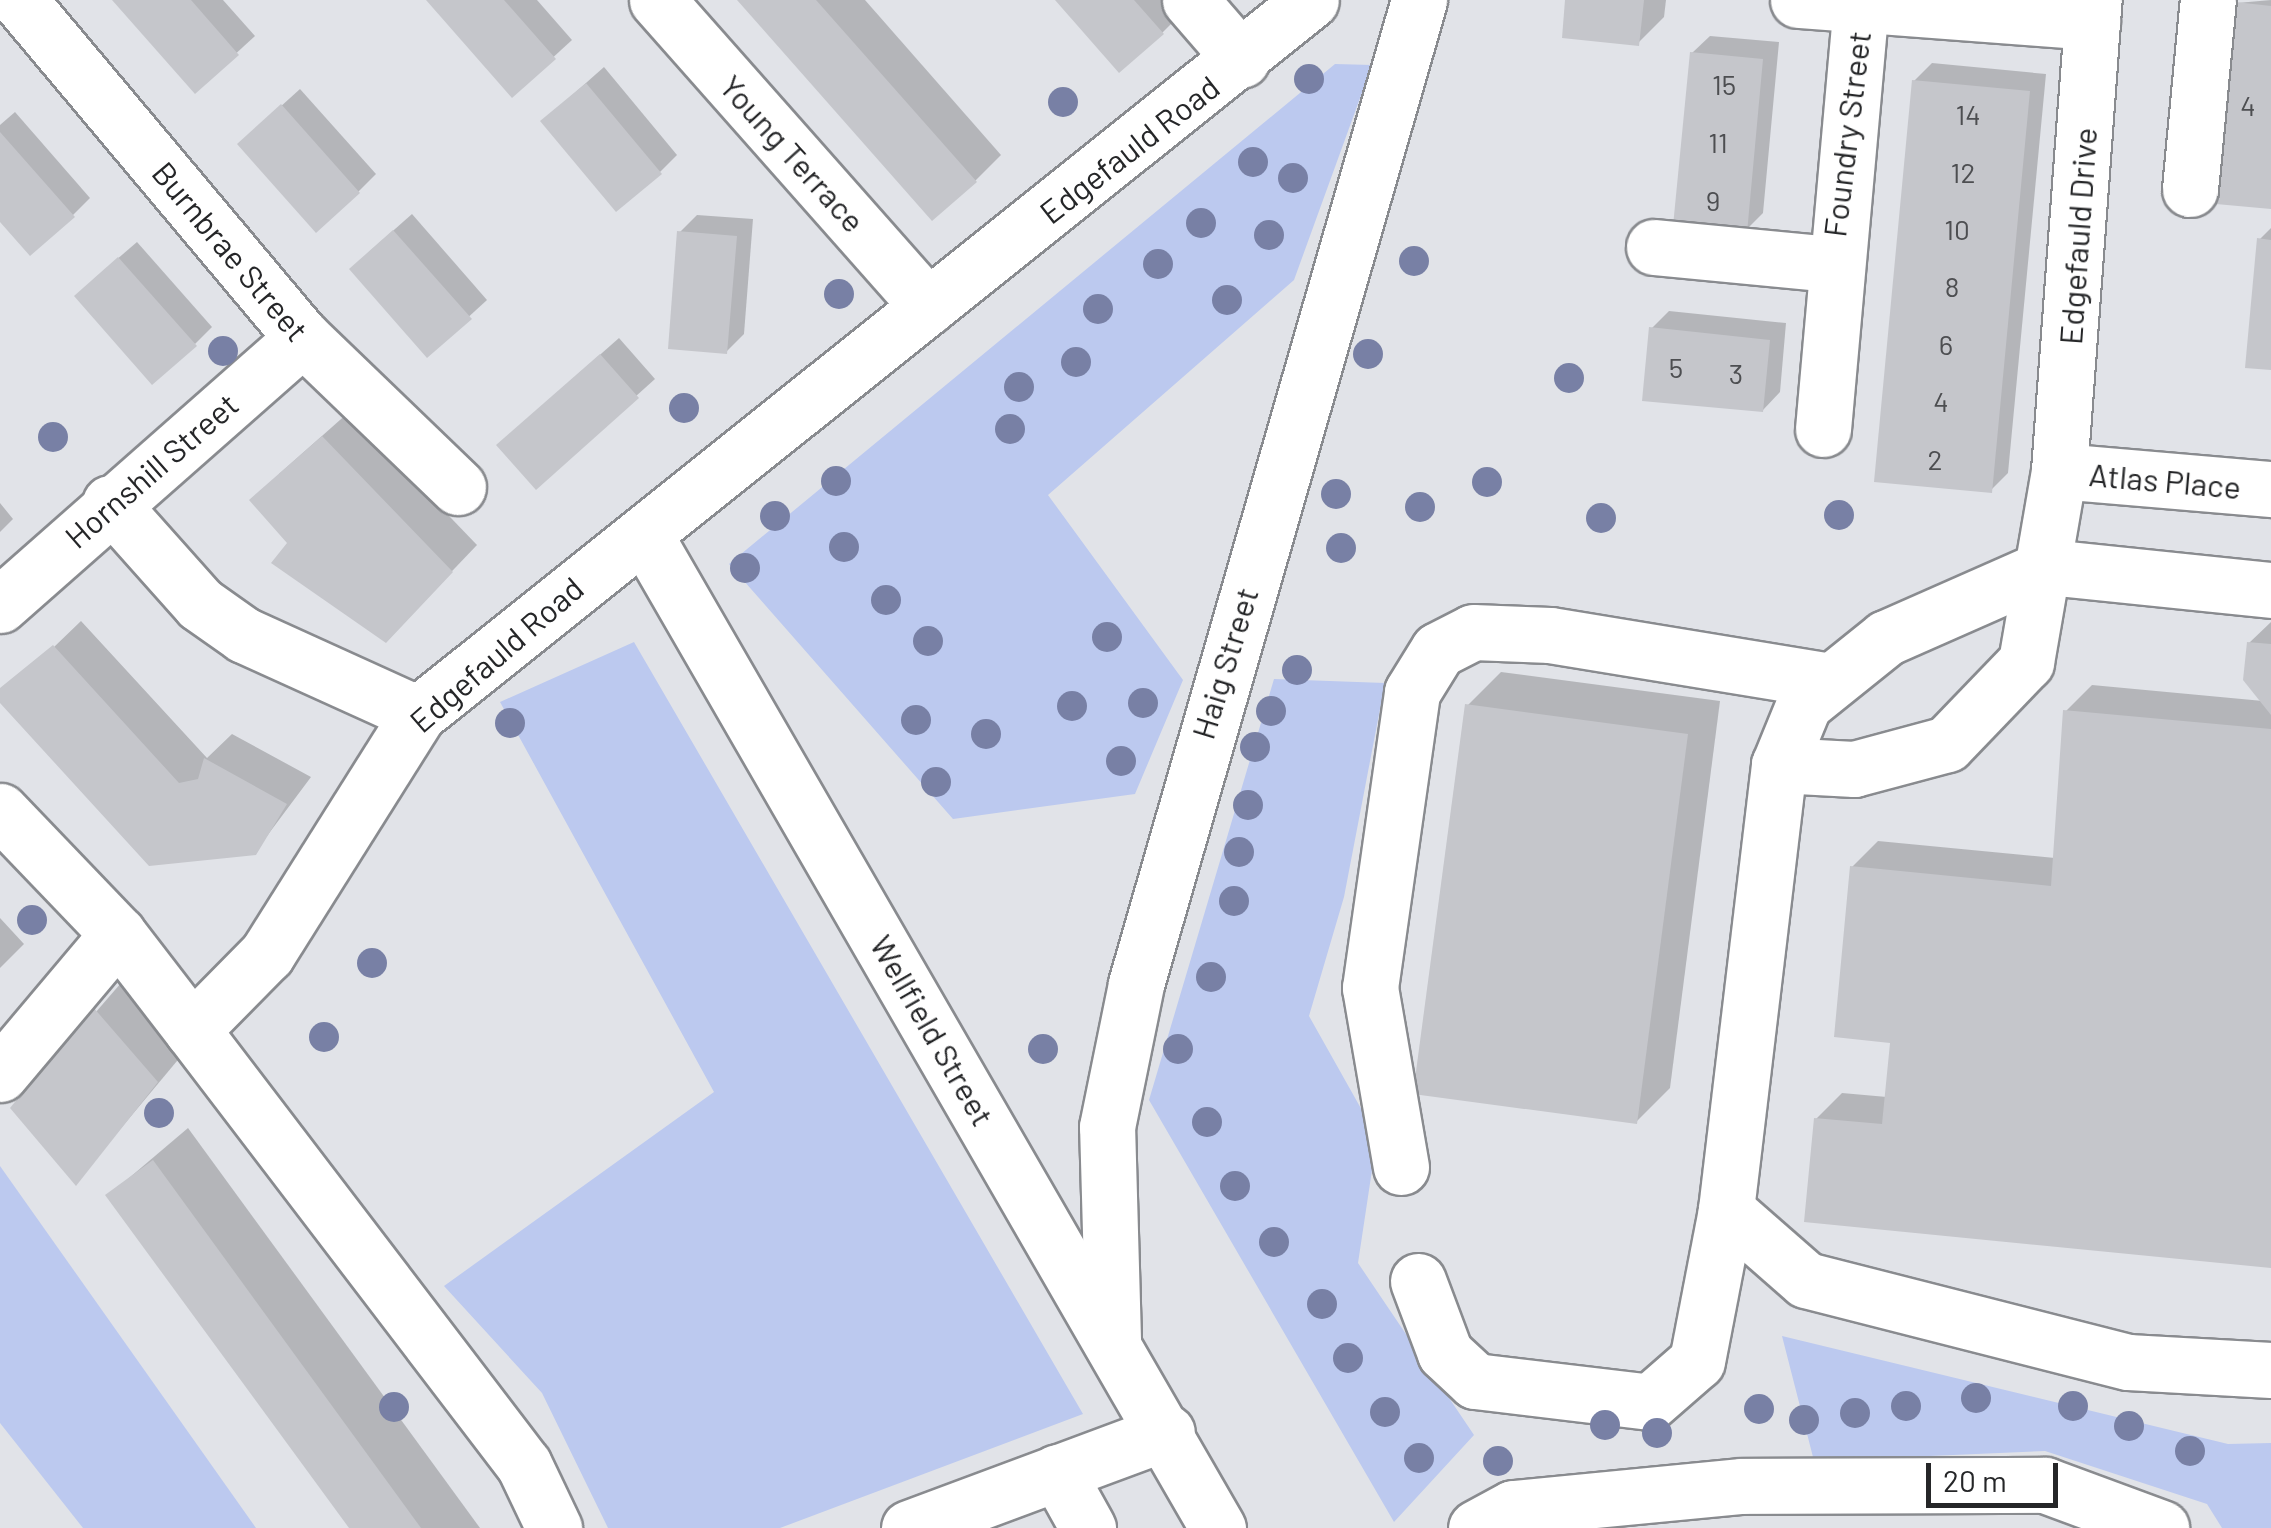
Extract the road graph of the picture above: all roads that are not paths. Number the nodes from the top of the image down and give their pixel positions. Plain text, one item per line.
1 (19, 0) edge
2 (657, 0) edge
3 (1190, 0) edge
4 (1311, 0) edge
5 (1420, 0) edge
6 (1798, 0) edge
7 (2208, 0) edge
8 (1861, 2) edge
9 (2093, 11) edge
10 (1242, 60) junction
11 (2190, 189) dead end
12 (1654, 247) dead end
13 (1831, 264) junction
14 (928, 306) junction
15 (303, 338) junction
16 (1823, 430) dead end
17 (2059, 471) junction
18 (458, 488) dead end
19 (2271, 489) edge
20 (110, 503) junction
21 (644, 534) junction
22 (2047, 567) junction
23 (2271, 590) edge
24 (0, 605) edge
25 (1832, 682) junction
26 (418, 714) junction
27 (1779, 765) junction
28 (0, 811) edge
29 (118, 934) junction
30 (192, 1030) junction
31 (0, 1074) edge
32 (1401, 1166) dead end
33 (1726, 1210) junction
34 (1418, 1281) dead end
35 (1113, 1339) junction
36 (2271, 1370) edge
37 (1167, 1432) junction
38 (1057, 1472) junction
39 (554, 1528) edge
40 (908, 1528) edge
41 (1088, 1528) edge
42 (1218, 1528) edge
43 (1476, 1528) edge
44 (2162, 1528) edge

1 - 15 street, Burnbrae Street
2 - 14 street, Young Terrace
3 - 10 street
4 - 10 street, Edgefauld Road
5 - 35 street, Haig Street
6 - 8 street, Foundry Street
7 - 11 street
8 - 9 street, Foundry Street
8 - 13 street, Foundry Street
9 - 17 street, Edgefauld Drive
10 - 14 street, Edgefauld Road
12 - 13 street, Foundry Street
13 - 16 street, Foundry Street
14 - 21 street, Edgefauld Road
15 - 18 street, Burnbrae Street
15 - 20 street, Hornshill Street
17 - 19 street, Atlas Place
17 - 22 street, Edgefauld Drive
20 - 24 street, Hornshill Street
20 - 26 street
21 - 26 street, Edgefauld Road
21 - 35 street, Wellfield Street
22 - 23 street
22 - 25 street
22 - 27 street, Edgefauld Drive
25 - 27 street
25 - 32 street
26 - 30 street, Edgefauld Road
27 - 33 street
28 - 29 street
29 - 30 street
29 - 31 street
30 - 39 street
33 - 34 street
33 - 36 street
35 - 37 street, Wellfield Street
37 - 38 street
37 - 42 street, Wellfield Street
38 - 40 street
38 - 41 street
43 - 44 street

